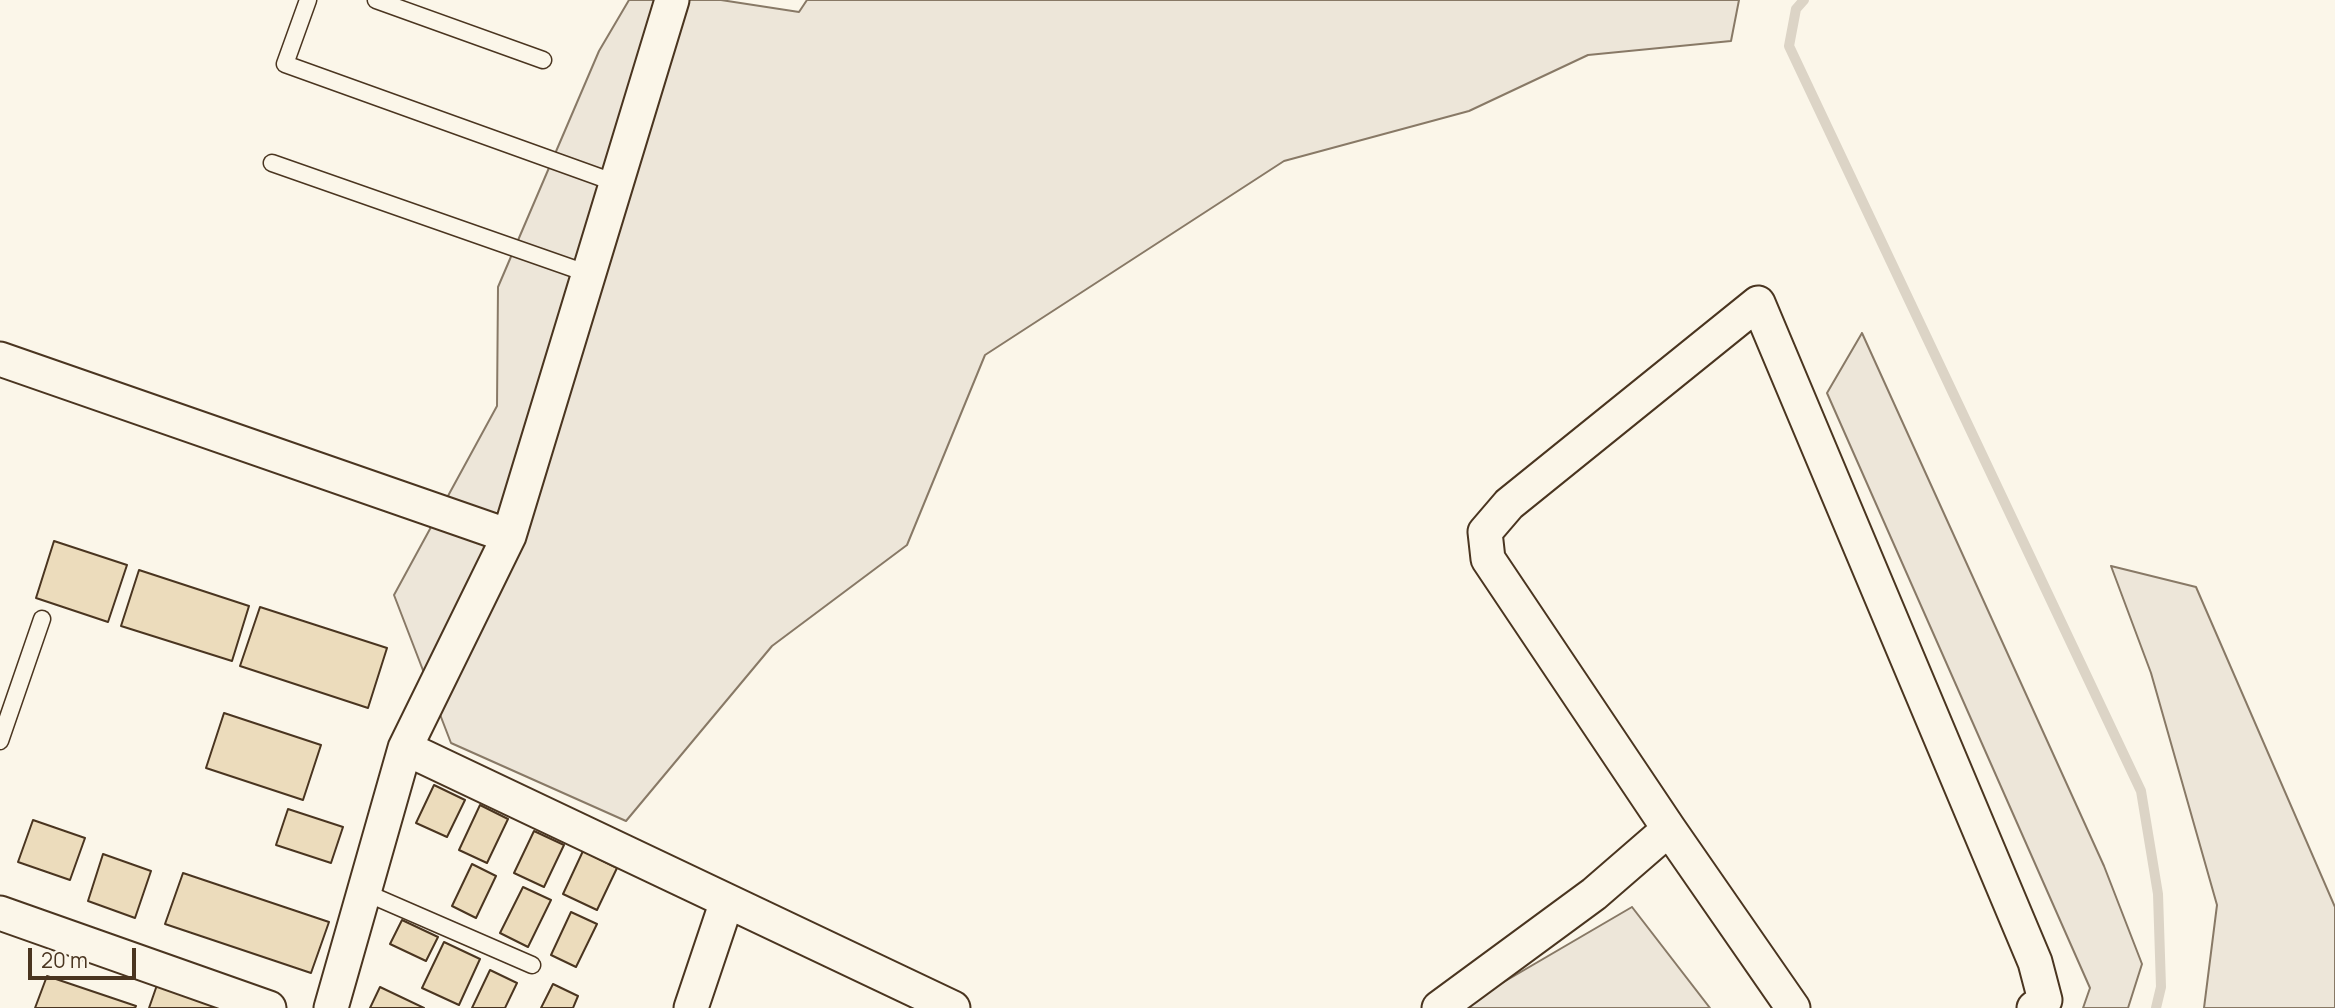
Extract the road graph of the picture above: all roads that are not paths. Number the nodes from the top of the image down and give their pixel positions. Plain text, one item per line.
1 (308, 0) edge
2 (376, 0) edge
3 (672, 0) edge
4 (543, 60) dead end
5 (272, 163) dead end
6 (616, 183) junction
7 (589, 274) junction
8 (0, 359) edge
9 (509, 537) junction
10 (42, 619) dead end
11 (0, 741) edge
12 (405, 748) junction
13 (1669, 829) junction
14 (364, 892) junction
15 (727, 901) junction
16 (0, 913) edge
17 (532, 965) dead end
18 (269, 1008) edge
19 (331, 1008) edge
20 (691, 1008) edge
21 (953, 1008) edge
22 (1439, 1008) edge
23 (1793, 1008) edge
24 (2034, 1008) edge

1 - 6 lane
2 - 4 lane
3 - 6 street
5 - 7 lane
6 - 7 street
7 - 9 street
8 - 9 street
9 - 12 street
10 - 11 lane
12 - 14 street
12 - 15 street
13 - 22 street
13 - 23 street
13 - 24 street
14 - 17 lane
14 - 19 street
15 - 20 street
15 - 21 street
16 - 18 street

